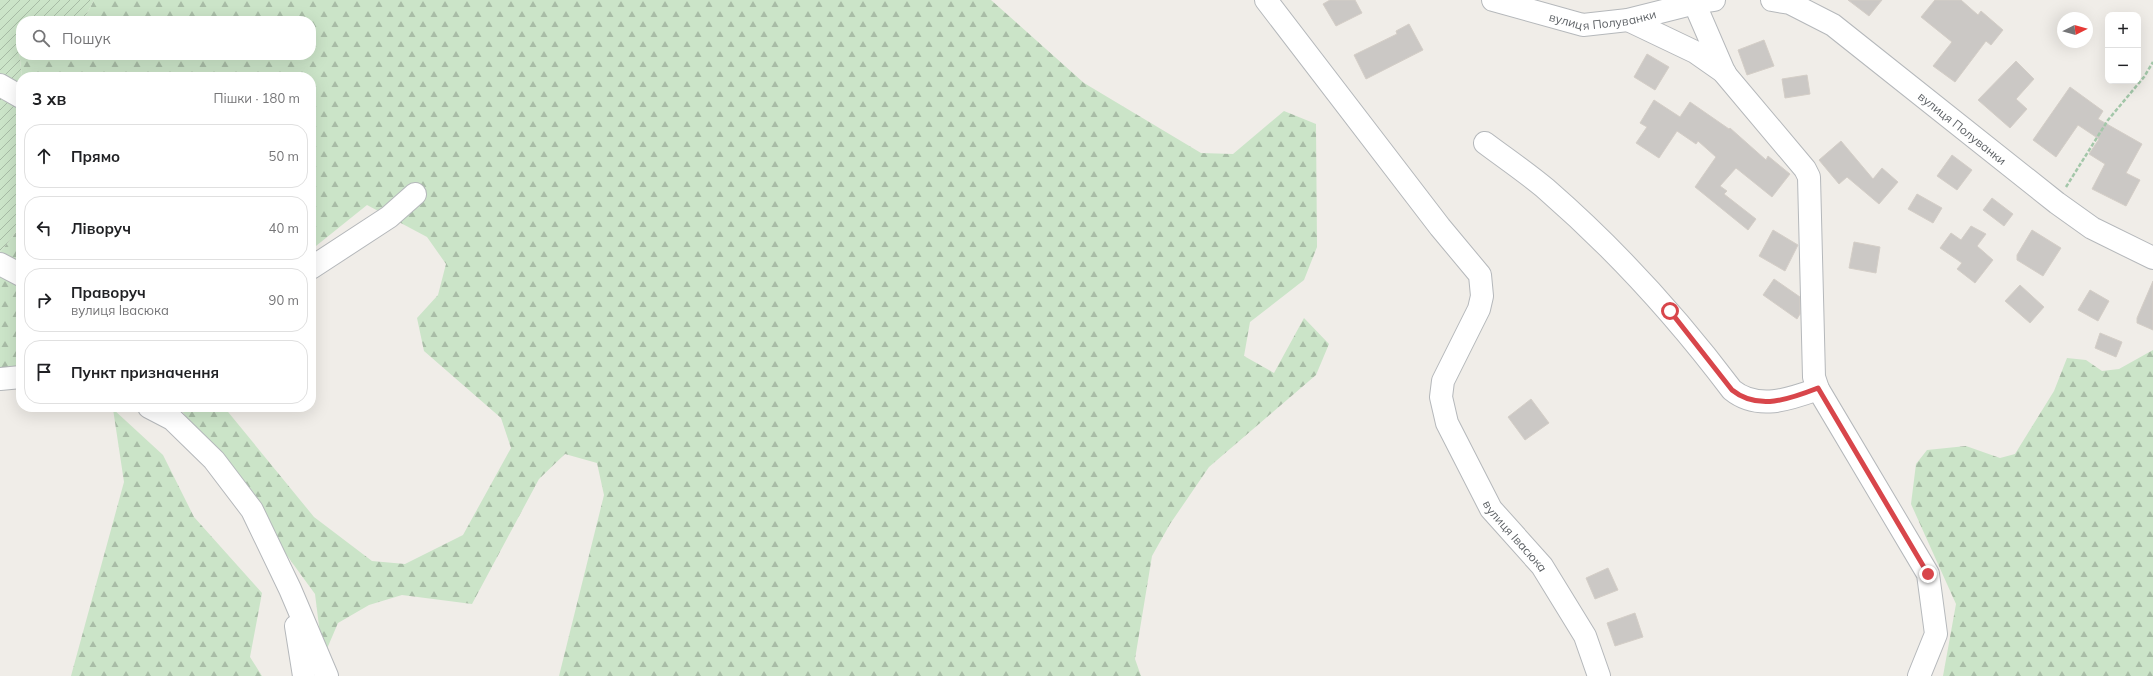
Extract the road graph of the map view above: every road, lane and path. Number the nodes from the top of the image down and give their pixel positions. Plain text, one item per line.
1 (1266, 0) edge
2 (1493, 0) edge
3 (1772, 0) edge
4 (1701, 1) edge
5 (1628, 20) junction
6 (2153, 62) edge
7 (1725, 74) junction
8 (0, 85) edge
9 (16, 94) edge
10 (1485, 143) dead end
11 (415, 194) dead end
12 (2057, 203) junction
13 (2153, 258) edge
14 (0, 264) edge
15 (316, 265) edge
16 (16, 273) edge
17 (16, 377) edge
18 (0, 379) edge
19 (1818, 388) junction
20 (159, 412) edge
21 (290, 589) junction
22 (304, 676) edge
23 (326, 676) edge
24 (1599, 676) edge
25 (1918, 676) edge

1 - 24 street, вулиця Івасюка
2 - 5 street, вулиця Полуванки
3 - 12 street, вулиця Полуванки
4 - 5 street, вулиця Полуванки
4 - 7 street
5 - 7 street
6 - 12 path
7 - 19 street
8 - 9 street
10 - 19 street
11 - 15 street
12 - 13 street, вулиця Полуванки
14 - 16 street
17 - 18 street
19 - 25 street
20 - 21 street
21 - 22 street
21 - 23 street

